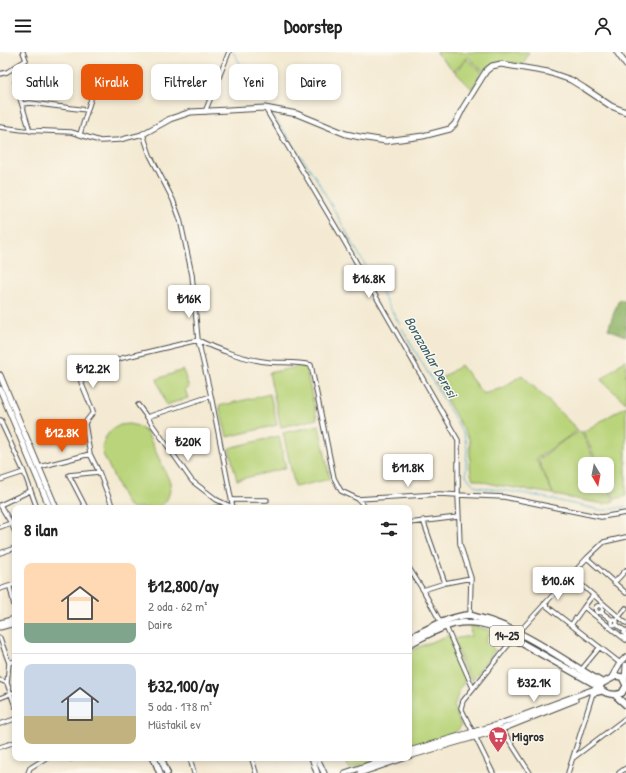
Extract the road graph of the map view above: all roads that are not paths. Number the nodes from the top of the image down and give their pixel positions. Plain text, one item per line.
1 (23, 52) edge
2 (225, 52) edge
3 (617, 52) edge
4 (228, 54) edge
5 (626, 65) edge
6 (0, 74) edge
7 (21, 100) edge
8 (90, 100) edge
9 (22, 104) junction
10 (265, 108) junction
11 (87, 110) junction
12 (205, 112) junction
13 (626, 112) edge
14 (0, 127) edge
15 (30, 131) junction
16 (80, 134) junction
17 (143, 134) junction
18 (198, 340) junction
19 (0, 375) edge
20 (0, 389) edge
21 (211, 396) junction
22 (138, 405) dead end
23 (148, 417) junction
24 (0, 420) edge
25 (90, 454) junction
26 (39, 467) junction
27 (24, 472) junction
28 (99, 472) junction
29 (0, 480) edge
30 (30, 491) junction
31 (458, 495) junction
32 (358, 499) junction
33 (232, 500) junction
34 (267, 500) dead end
35 (0, 505) edge
36 (36, 505) edge
37 (49, 505) edge
38 (55, 505) edge
39 (84, 505) edge
40 (112, 505) edge
41 (228, 505) edge
42 (232, 505) edge
43 (363, 505) edge
44 (626, 513) edge
45 (458, 517) junction
46 (423, 520) junction
47 (12, 521) edge
48 (12, 522) edge
49 (412, 522) edge
50 (0, 527) edge
51 (626, 537) edge
52 (12, 549) edge
53 (0, 553) edge
54 (587, 558) junction
55 (626, 570) edge
56 (412, 573) edge
57 (570, 576) junction
58 (471, 578) junction
59 (614, 583) junction
60 (445, 584) junction
61 (10, 586) joint
62 (0, 589) edge
63 (423, 590) junction
64 (12, 592) edge
65 (626, 593) edge
66 (593, 595) junction
67 (544, 604) junction
68 (584, 607) junction
69 (603, 608) junction
70 (626, 608) edge
71 (596, 614) junction
72 (470, 615) junction
73 (12, 620) edge
74 (614, 622) junction
75 (0, 623) edge
76 (626, 623) edge
77 (12, 624) edge
78 (443, 625) junction
79 (571, 625) junction
80 (0, 627) edge
81 (518, 633) junction
82 (625, 635) edge
83 (412, 637) edge
84 (0, 638) edge
85 (514, 639) junction
86 (412, 642) edge
87 (600, 647) junction
88 (626, 657) edge
89 (12, 662) edge
90 (9, 663) junction
91 (620, 663) junction
92 (626, 665) edge
93 (581, 670) junction
94 (612, 677) junction
95 (0, 680) edge
96 (7, 683) junction
97 (626, 684) edge
98 (601, 687) junction
99 (474, 688) junction
100 (12, 691) edge
101 (12, 693) edge
102 (593, 693) junction
103 (615, 695) junction
104 (0, 698) edge
105 (626, 705) edge
106 (626, 718) edge
107 (12, 720) edge
108 (0, 724) edge
109 (502, 729) junction
110 (474, 735) junction
111 (12, 743) edge
112 (0, 747) edge
113 (412, 750) edge
114 (412, 755) edge
115 (573, 758) junction
116 (41, 761) edge
117 (155, 761) edge
118 (162, 761) edge
119 (191, 761) edge
120 (253, 761) edge
121 (313, 761) edge
122 (318, 761) edge
123 (380, 761) edge
124 (395, 761) edge
125 (626, 768) edge
126 (256, 772) edge
127 (28, 773) edge
128 (160, 773) edge
129 (167, 773) edge
130 (194, 773) edge
131 (251, 773) edge
132 (317, 773) edge
133 (324, 773) edge
134 (345, 773) edge
135 (360, 773) edge
136 (493, 773) edge
137 (530, 773) edge
138 (568, 773) edge
139 (619, 773) edge

1 - 6 street
2 - 4 street
3 - 5 main road
4 - 12 street
7 - 9 street
8 - 11 street
9 - 11 street
9 - 15 street
10 - 12 main road
10 - 13 main road
10 - 31 street
11 - 16 street
12 - 17 main road
14 - 15 street
15 - 16 street
16 - 17 street
17 - 18 street
18 - 21 street
18 - 25 street
18 - 32 street
19 - 26 main road
20 - 37 main road
21 - 23 street
21 - 33 street
22 - 23 street
23 - 41 street
24 - 27 street
25 - 26 street
25 - 28 street
26 - 38 main road
27 - 29 street
27 - 30 street
28 - 39 street
28 - 40 street
30 - 35 street
30 - 36 street
31 - 32 street
31 - 44 street
31 - 45 street
32 - 43 street
33 - 34 street
33 - 42 street
35 - 47 street
45 - 46 street
45 - 58 street
46 - 49 street
46 - 60 street
48 - 50 street
51 - 54 street
52 - 53 street
54 - 57 street
54 - 59 street
55 - 59 street
56 - 63 street
57 - 66 street
57 - 67 street
58 - 60 street
58 - 72 street
59 - 65 street
60 - 63 street
61 - 62 street
61 - 64 street
63 - 78 street
66 - 68 street
66 - 69 street
67 - 79 street
67 - 81 street
68 - 71 street
68 - 79 street
69 - 71 street
69 - 71 street
69 - 74 street
69 - 74 street
70 - 74 street
71 - 74 street
72 - 78 main road, 14-25
72 - 81 main road, 14-25
73 - 75 main road
74 - 76 street
74 - 82 street
74 - 82 street
77 - 80 main road
78 - 83 main road, 14-25
78 - 85 main road, 14-25
78 - 86 main road, 14-25
78 - 99 street
79 - 87 street
81 - 85 street
81 - 93 main road, 14-25
84 - 90 street
85 - 98 main road, 14-25
85 - 99 street
87 - 91 street
87 - 93 street
88 - 91 main road
89 - 90 street
90 - 96 street
91 - 94 main road
92 - 97 main road
93 - 98 main road
94 - 97 main road
94 - 98 main road, 14-25
95 - 96 street
96 - 100 street
97 - 103 main road
98 - 102 main road, 14-25
98 - 103 main road, 14-25
98 - 110 main road
99 - 110 street
101 - 104 street
102 - 109 main road
102 - 115 street
103 - 105 main road, 14-25
106 - 115 street
107 - 108 street
109 - 110 main road
109 - 137 street
110 - 113 main road
110 - 114 main road
110 - 136 street
111 - 112 street
115 - 138 street
116 - 127 street
117 - 128 main road
118 - 129 main road
119 - 130 street
120 - 126 street
121 - 132 main road
122 - 133 main road
123 - 134 main road
124 - 135 main road
125 - 139 street
126 - 131 street

